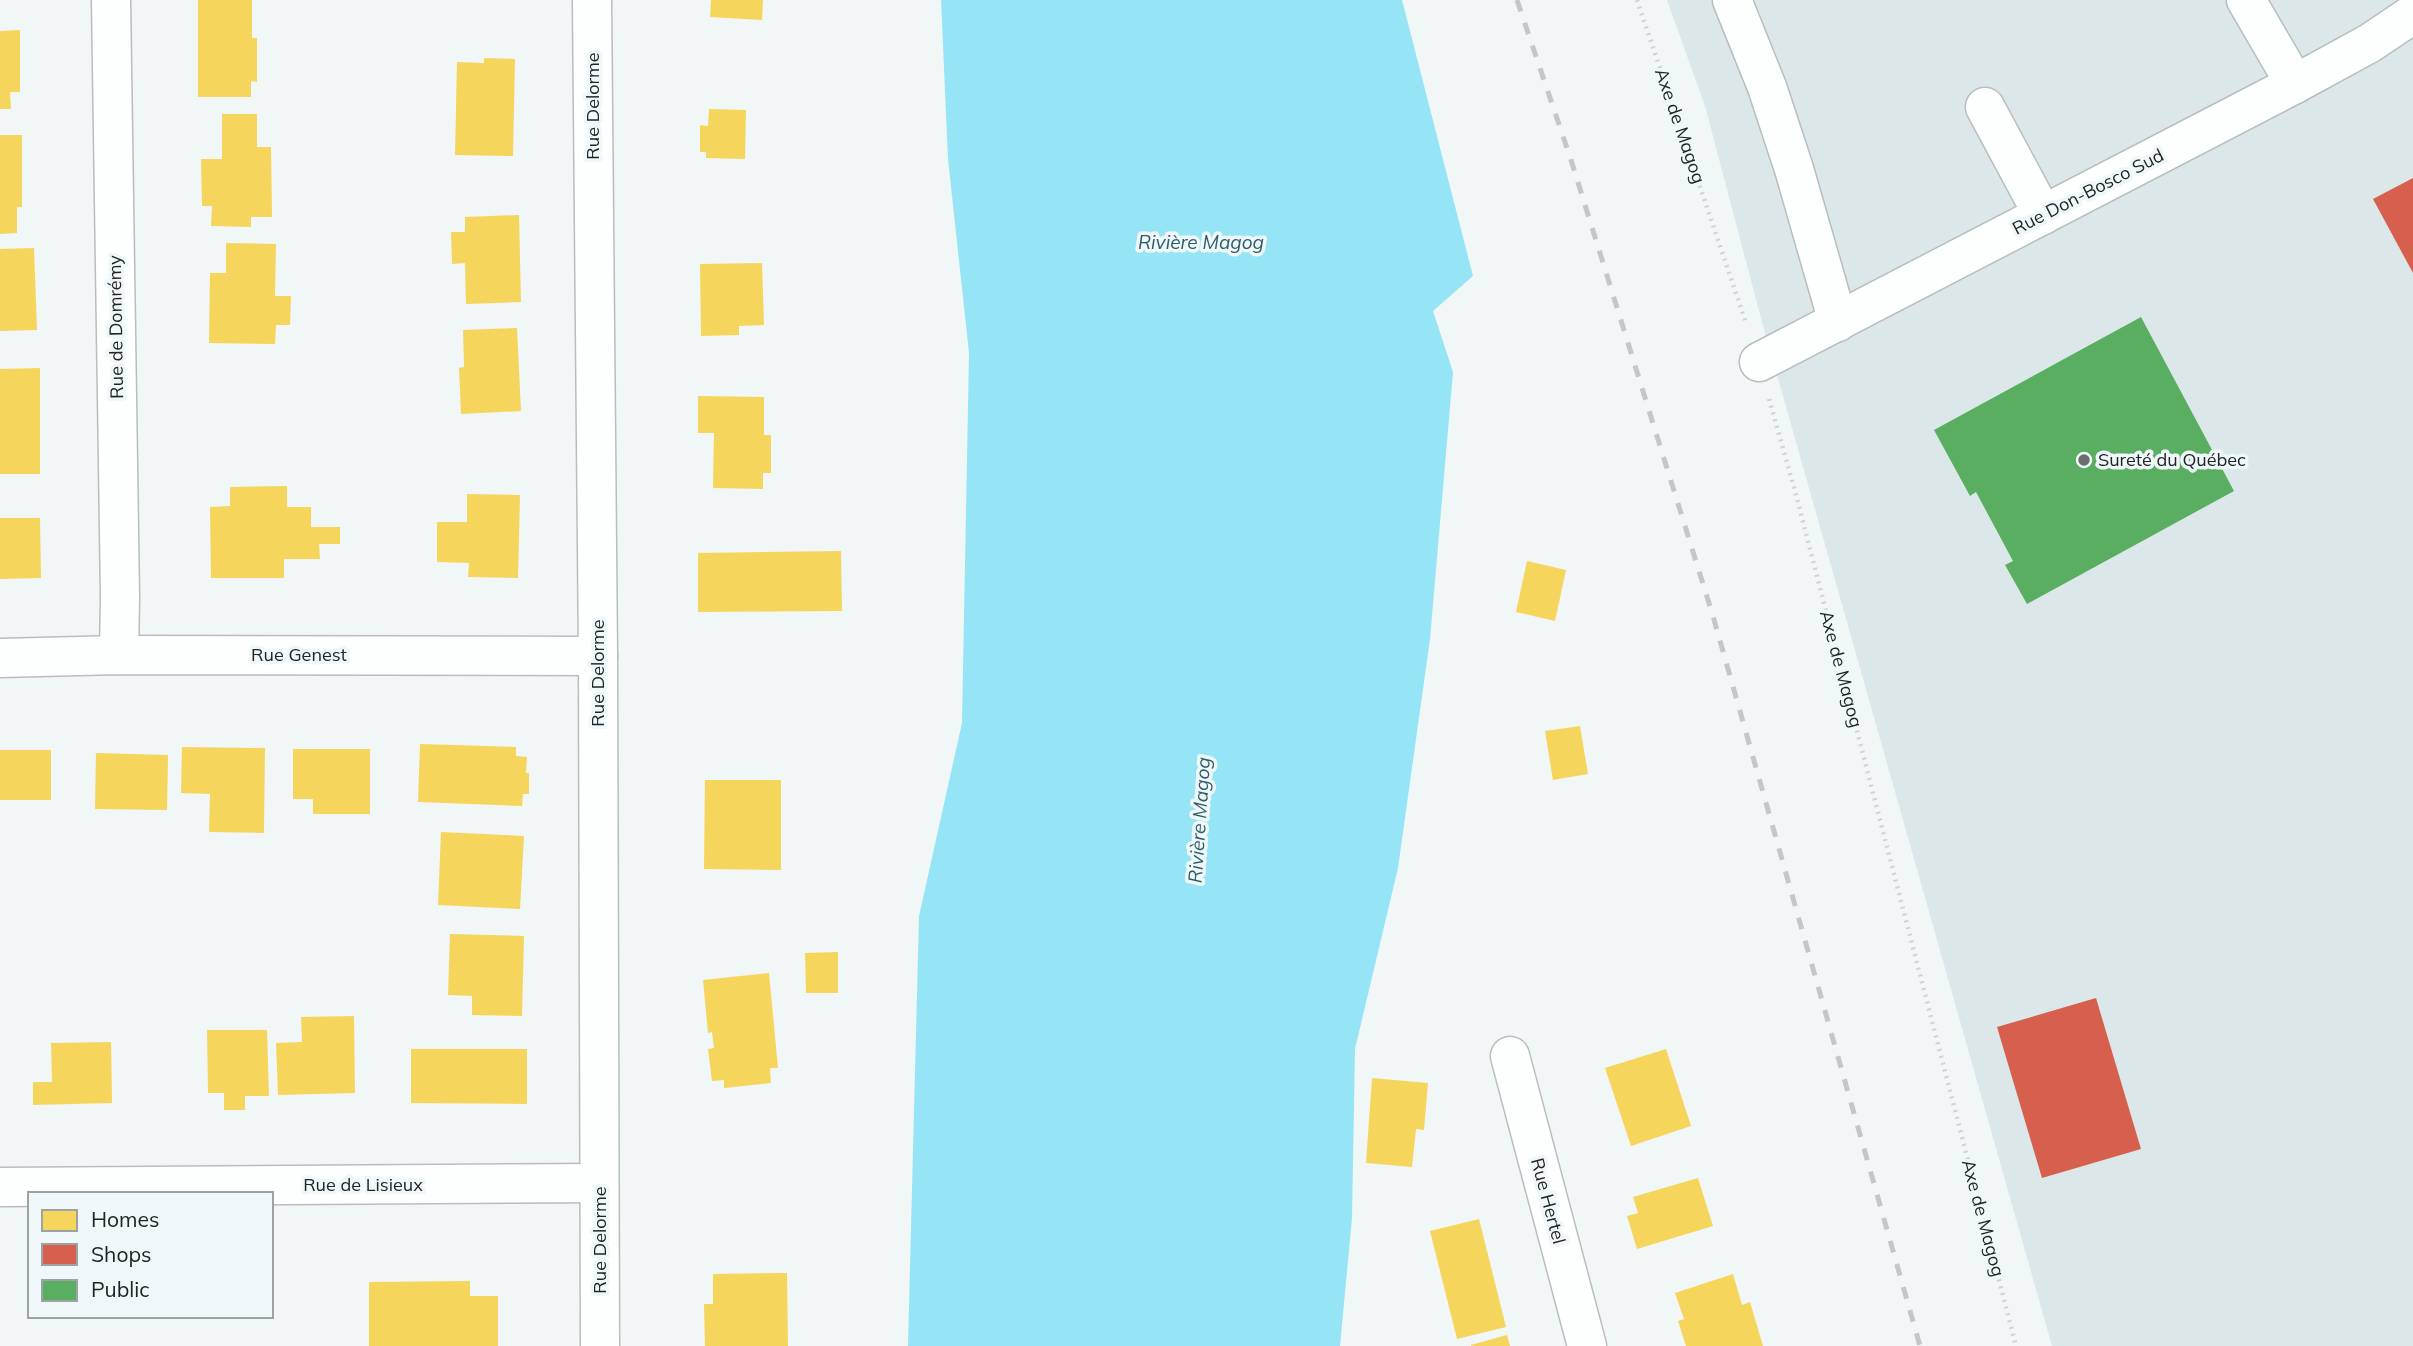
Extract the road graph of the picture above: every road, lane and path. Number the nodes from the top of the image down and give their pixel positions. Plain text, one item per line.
1 (111, 0) edge
2 (592, 0) edge
3 (1637, 0) edge
4 (1732, 0) edge
5 (2246, 0) edge
6 (2413, 14) edge
7 (2295, 84) junction
8 (1985, 107) dead end
9 (2043, 215) junction
10 (1838, 322) junction
11 (1759, 362) junction
12 (119, 655) junction
13 (598, 656) junction
14 (0, 658) edge
15 (1510, 1056) dead end
16 (599, 1183) junction
17 (0, 1187) edge
18 (600, 1346) edge
19 (1587, 1346) edge
20 (2017, 1346) edge

1 - 12 street, Rue de Domrémy
2 - 13 street, Rue Delorme
3 - 11 path, Axe de Magog
4 - 10 street
5 - 7 street
6 - 7 street, Rue Don-Bosco Sud
7 - 9 street, Rue Don-Bosco Sud
8 - 9 street
9 - 10 street, Rue Don-Bosco Sud
10 - 11 street, Rue Don-Bosco Sud
11 - 20 path, Axe de Magog
12 - 13 street, Rue Genest
12 - 14 street, Rue Genest
13 - 16 street, Rue Delorme
15 - 19 street, Rue Hertel
16 - 17 street, Rue de Lisieux
16 - 18 street, Rue Delorme

